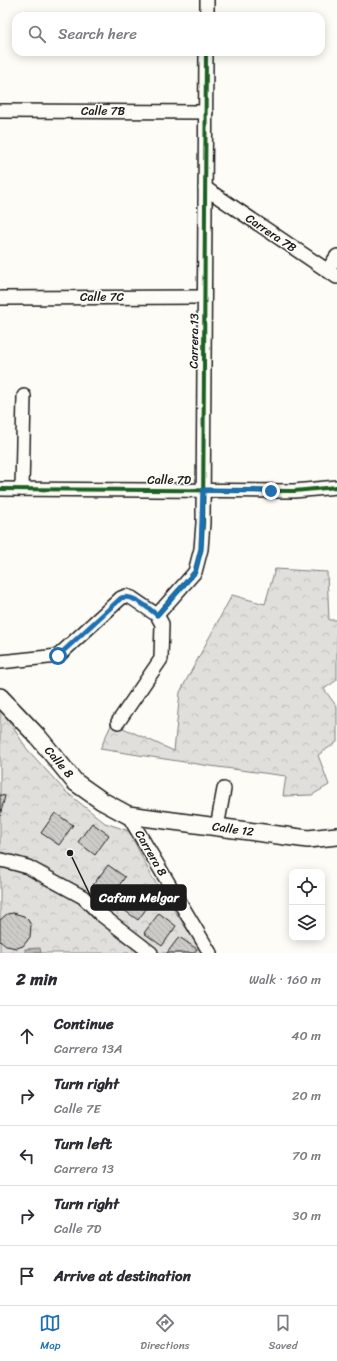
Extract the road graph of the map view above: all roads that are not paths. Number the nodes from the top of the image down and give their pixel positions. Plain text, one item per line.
1 (207, 0) edge
2 (207, 12) edge
3 (206, 56) edge
4 (0, 110) edge
5 (206, 112) junction
6 (205, 188) junction
7 (337, 256) edge
8 (332, 274) edge
9 (204, 297) junction
10 (0, 298) edge
11 (24, 396) dead end
12 (337, 487) edge
13 (0, 489) edge
14 (22, 489) junction
15 (203, 490) junction
16 (157, 615) junction
17 (0, 662) edge
18 (0, 698) edge
19 (118, 722) dead end
20 (224, 789) dead end
21 (128, 815) junction
22 (217, 827) junction
23 (337, 836) edge
24 (0, 860) edge
25 (150, 953) edge
26 (210, 953) edge

1 - 2 street
3 - 5 street, Carrera 13
4 - 5 street, Calle 7B
5 - 6 street, Carrera 13
6 - 8 street, Carrera 7B
6 - 9 street, Carrera 13
7 - 8 street
9 - 10 street, Calle 7C
9 - 15 street, Carrera 13
11 - 14 street
12 - 15 street, Calle 7D
13 - 14 street, Calle 7D
14 - 15 street, Calle 7D
15 - 16 street, Carrera 13
16 - 17 street
16 - 19 street
18 - 21 main road, Calle 8
20 - 22 street
21 - 22 main road, Calle 12
21 - 26 street, Carrera 8
22 - 23 main road, Calle 12
24 - 25 street

